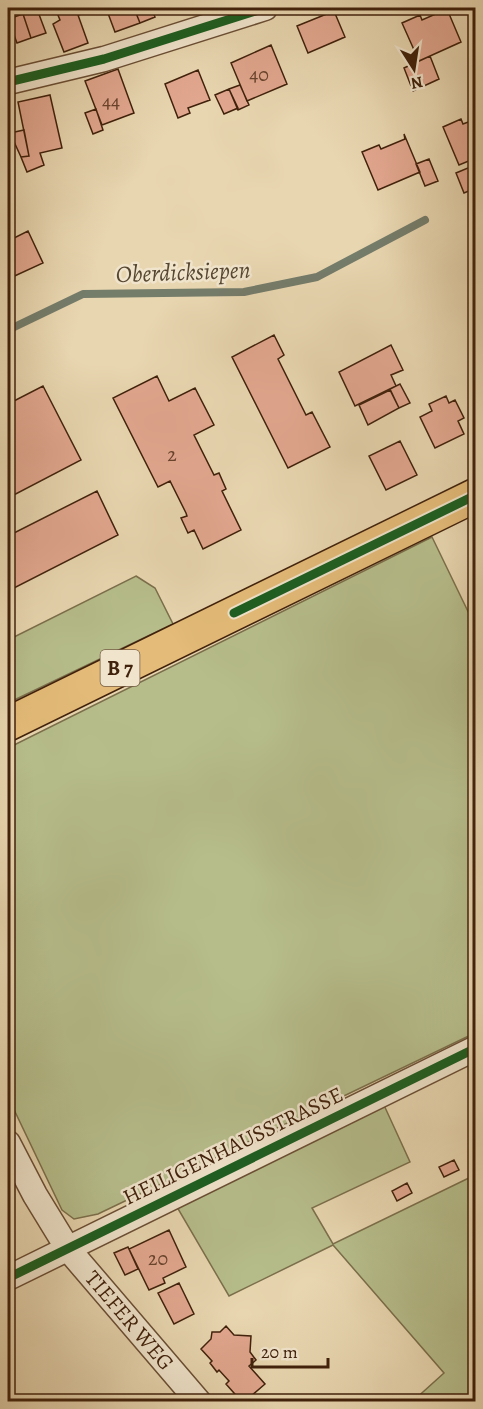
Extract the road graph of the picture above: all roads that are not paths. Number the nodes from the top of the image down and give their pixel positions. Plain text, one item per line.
1 (265, 8) edge
2 (8, 82) edge
3 (476, 495) edge
4 (8, 724) edge
5 (476, 1048) edge
6 (8, 1143) edge
7 (68, 1249) junction
8 (8, 1278) edge
9 (199, 1401) edge

1 - 2 street
3 - 4 main road, B 7
5 - 7 street, HEILIGENHAUSSTRASSE
6 - 7 street, TIEFER WEG
7 - 8 street, HEILIGENHAUSSTRASSE
7 - 9 street, TIEFER WEG

